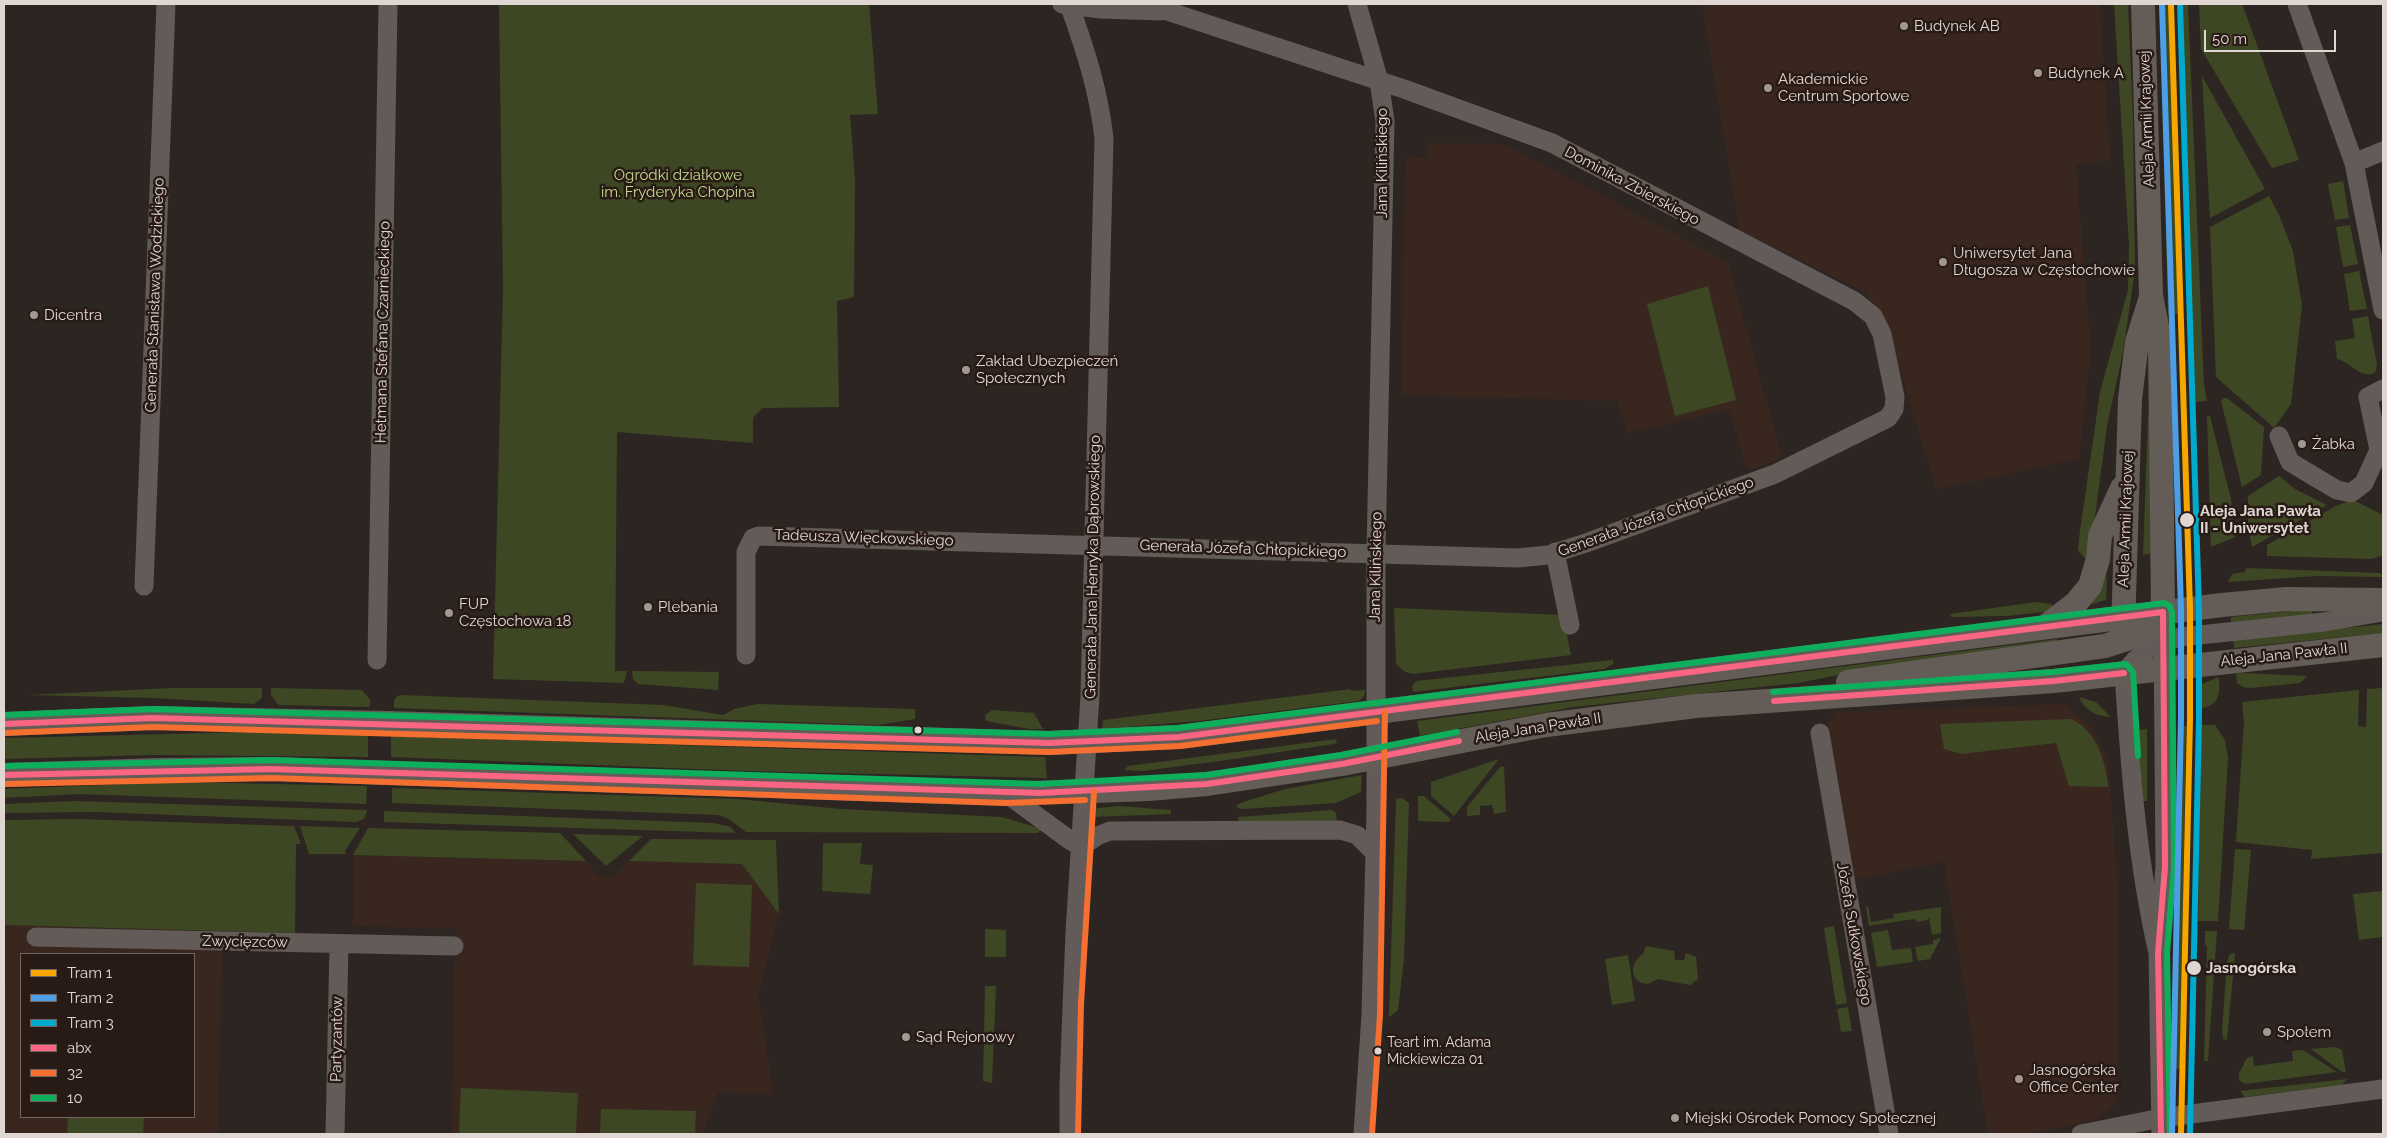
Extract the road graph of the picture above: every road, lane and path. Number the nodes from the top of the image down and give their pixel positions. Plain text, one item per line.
1 (166, 4) edge
2 (388, 4) edge
3 (1067, 4) edge
4 (1146, 4) edge
5 (1357, 4) edge
6 (2143, 4) edge
7 (2298, 4) edge
8 (1169, 11) junction
9 (1379, 81) junction
10 (2383, 151) edge
11 (2354, 163) junction
12 (2151, 295) junction
13 (2383, 310) edge
14 (1873, 316) joint
15 (2383, 390) edge
16 (2279, 436) dead end
17 (2126, 479) junction
18 (1093, 544) junction
19 (1555, 552) junction
20 (1376, 553) junction
21 (144, 586) dead end
22 (2383, 600) edge
23 (2163, 612) junction
24 (2383, 612) edge
25 (2123, 617) junction
26 (1570, 625) dead end
27 (2046, 626) junction
28 (2123, 641) junction
29 (2163, 641) junction
30 (2383, 644) edge
31 (746, 654) dead end
32 (377, 660) dead end
33 (2163, 668) junction
34 (2124, 673) junction
35 (1762, 702) junction
36 (1376, 712) junction
37 (4, 724) edge
38 (1820, 733) dead end
39 (1088, 742) junction
40 (1376, 757) junction
41 (4, 775) edge
42 (1085, 792) junction
43 (1007, 794) junction
44 (1082, 846) junction
45 (1375, 853) junction
46 (36, 937) dead end
47 (339, 945) junction
48 (454, 946) dead end
49 (2158, 953) junction
50 (2383, 1089) edge
51 (2161, 1126) edge
52 (335, 1134) edge
53 (1069, 1134) edge
54 (1363, 1134) edge
55 (1889, 1134) edge
56 (2081, 1134) edge

1 - 21 street, Generała Stanisława Wodzickiego
2 - 32 street, Hetmana Stefana Czarnieckiego
3 - 8 street
3 - 18 street, Generała Jana Henryka Dąbrowskiego
4 - 8 street
5 - 9 street, Jana Kilińskiego
6 - 12 main road, Aleja Armii Krajowej
7 - 11 street
8 - 9 street, Dominika Zbierskiego
9 - 14 street, Dominika Zbierskiego
9 - 20 street, Jana Kilińskiego
10 - 11 street
11 - 13 street
12 - 17 main road, Aleja Armii Krajowej
12 - 23 main road, Aleja Armii Krajowej
14 - 19 street, Generała Józefa Chłopickiego
15 - 16 street
17 - 25 main road, Aleja Armii Krajowej
17 - 27 main road
18 - 20 street, Generała Józefa Chłopickiego
18 - 31 street, Tadeusza Więckowskiego
18 - 39 street, Generała Jana Henryka Dąbrowskiego
19 - 20 street, Generała Józefa Chłopickiego
19 - 26 street
20 - 36 street, Jana Kilińskiego
22 - 23 main road
23 - 25 main road
23 - 28 main road
23 - 29 street, Aleja Armii Krajowej
24 - 29 street
25 - 27 main road
25 - 28 main road, Aleja Armii Krajowej
27 - 36 main road
28 - 34 main road, Aleja Armii Krajowej
28 - 35 main road
29 - 33 street, Aleja Armii Krajowej
29 - 34 street
30 - 33 main road, Aleja Jana Pawła II
33 - 34 main road, Aleja Jana Pawła II
33 - 49 street, Aleja Armii Krajowej
34 - 35 main road, Aleja Jana Pawła II
34 - 49 street, Aleja Armii Krajowej
35 - 40 main road, Aleja Jana Pawła II
36 - 39 main road
36 - 40 street, Jana Kilińskiego
37 - 39 main road
38 - 55 street, Józefa Sułkowskiego
39 - 42 street, Generała Jana Henryka Dąbrowskiego
40 - 42 main road, Aleja Jana Pawła II
40 - 45 street, Jana Kilińskiego
41 - 43 main road, Aleja Jana Pawła II
42 - 43 main road, Aleja Jana Pawła II
42 - 44 street, Generała Jana Henryka Dąbrowskiego
43 - 44 street
44 - 45 street
44 - 53 street, Generała Jana Henryka Dąbrowskiego
45 - 54 street, Jana Kilińskiego
46 - 47 street, Zwycięzców
47 - 48 street, Zwycięzców
47 - 52 street, Partyzantów
49 - 51 street, Aleja Armii Krajowej
50 - 51 street
51 - 56 street

